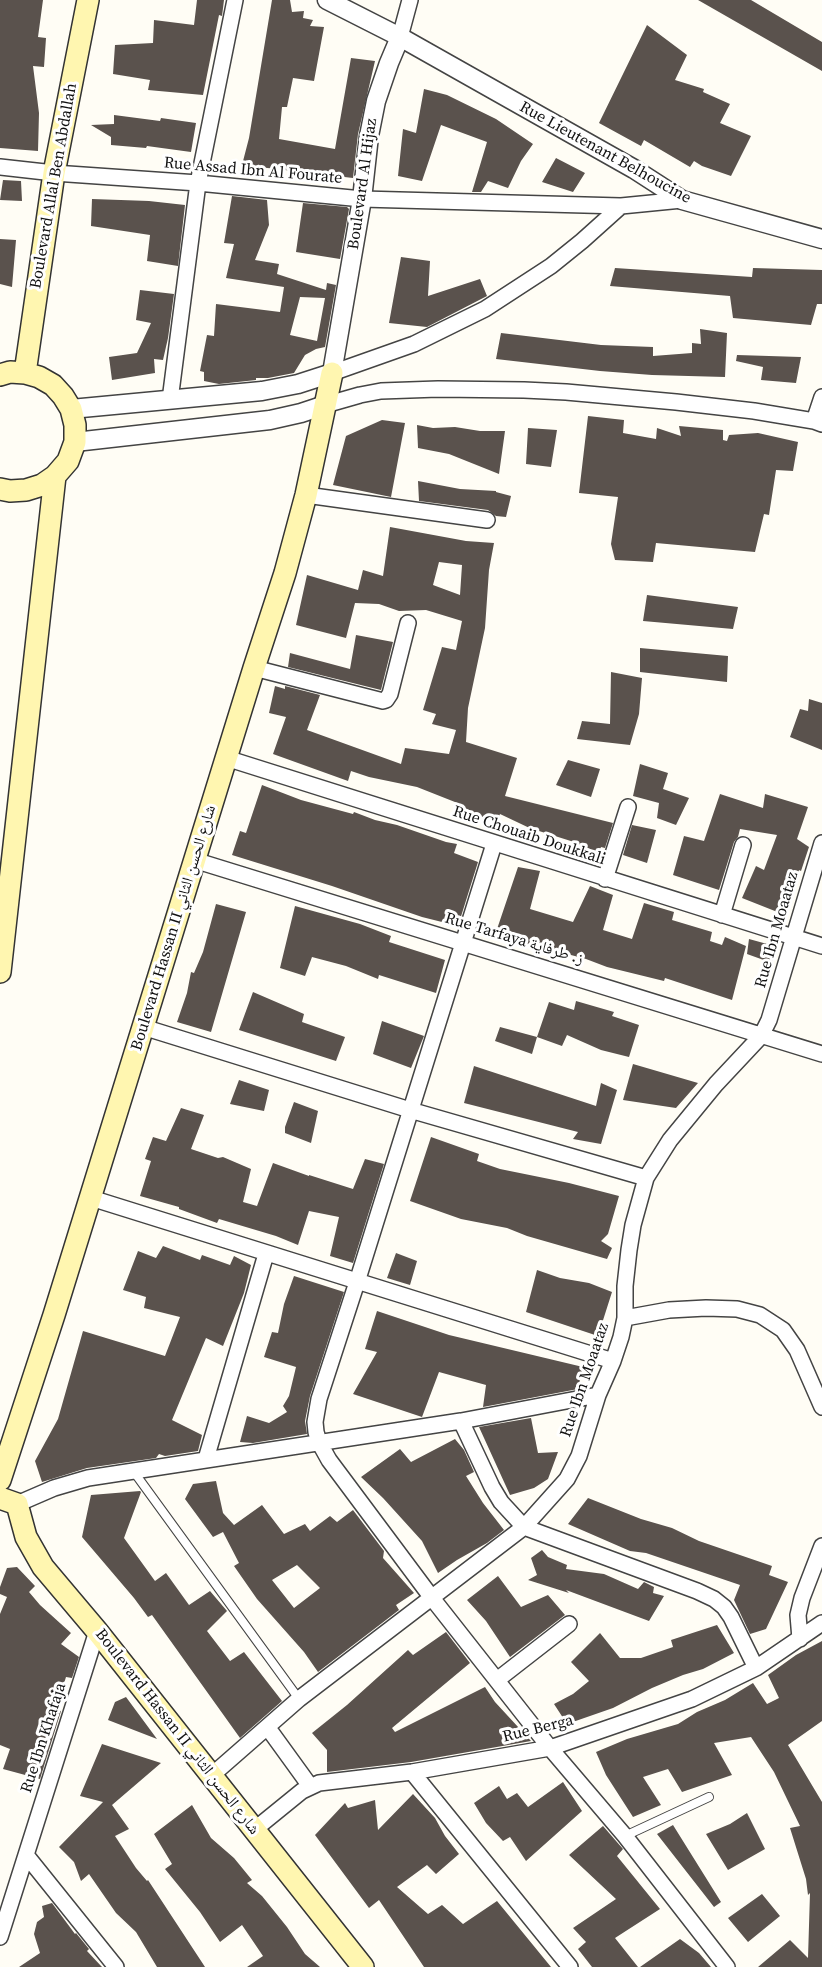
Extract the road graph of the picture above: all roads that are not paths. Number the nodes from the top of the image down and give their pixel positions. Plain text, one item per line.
1 (88, 0) edge
2 (235, 0) edge
3 (327, 0) edge
4 (410, 0) edge
5 (400, 37) junction
6 (0, 167) edge
7 (54, 173) junction
8 (198, 183) junction
9 (362, 199) junction
10 (682, 200) junction
11 (621, 206) junction
12 (822, 238) edge
13 (25, 373) junction
14 (332, 373) junction
15 (0, 375) edge
16 (822, 397) edge
17 (170, 399) junction
18 (325, 405) junction
19 (71, 409) junction
20 (818, 423) edge
21 (75, 442) junction
22 (55, 476) junction
23 (0, 489) edge
24 (306, 495) junction
25 (487, 520) dead end
26 (408, 623) dead end
27 (254, 668) junction
28 (226, 758) junction
29 (628, 807) dead end
30 (822, 843) edge
31 (494, 844) junction
32 (743, 845) dead end
33 (194, 860) junction
34 (605, 879) junction
35 (722, 915) junction
36 (793, 937) junction
37 (464, 942) junction
38 (822, 946) edge
39 (0, 972) edge
40 (142, 1027) junction
41 (761, 1036) junction
42 (822, 1054) edge
43 (410, 1110) junction
44 (646, 1178) junction
45 (91, 1198) junction
46 (266, 1254) junction
47 (357, 1282) junction
48 (625, 1318) junction
49 (613, 1361) junction
50 (598, 1395) junction
51 (822, 1407) edge
52 (461, 1421) junction
53 (319, 1442) junction
54 (206, 1459) junction
55 (134, 1472) junction
56 (0, 1480) edge
57 (9, 1501) edge
58 (524, 1527) junction
59 (822, 1546) edge
60 (432, 1598) junction
61 (822, 1623) edge
62 (569, 1624) dead end
63 (97, 1630) junction
64 (800, 1639) junction
65 (756, 1668) junction
66 (497, 1680) junction
67 (299, 1700) junction
68 (268, 1728) junction
69 (550, 1748) junction
70 (412, 1772) junction
71 (211, 1776) junction
72 (310, 1786) junction
73 (709, 1797) dead end
74 (254, 1830) junction
75 (625, 1836) junction
76 (26, 1855) junction
77 (0, 1937) edge
78 (116, 1967) edge
79 (363, 1967) edge
80 (570, 1967) edge
81 (727, 1967) edge

1 - 7 main road, Boulevard Allal Ben Abdallah
2 - 8 street
3 - 5 street, Rue Lieutenant Belhoucine
4 - 5 street, Boulevard Al Hijaz
5 - 9 street, Boulevard Al Hijaz
5 - 10 street, Rue Lieutenant Belhoucine
6 - 7 street, Rue Assad Ibn Al Fourate
7 - 8 street, Rue Assad Ibn Al Fourate
7 - 13 main road, Boulevard Allal Ben Abdallah
8 - 9 street, Rue Assad Ibn Al Fourate
8 - 17 street
9 - 11 street, Rue Assad Ibn Al Fourate
9 - 14 street, Boulevard Al Hijaz
10 - 11 street, Rue Assad Ibn Al Fourate
10 - 12 street, Rue Lieutenant Belhoucine
11 - 14 street
13 - 15 main road
13 - 19 main road
14 - 17 street
14 - 18 main road, Boulevard Hassan II شارع الحسن الثاني
16 - 20 street
17 - 19 street
18 - 20 street
18 - 21 street
18 - 24 main road, Boulevard Hassan II شارع الحسن الثاني
19 - 21 main road
21 - 22 main road
22 - 23 main road
22 - 39 main road
24 - 25 street
24 - 27 main road, Boulevard Hassan II شارع الحسن الثاني
26 - 27 street
27 - 28 main road, Boulevard Hassan II شارع الحسن الثاني
28 - 31 street, Rue Chouaib Doukkali
28 - 33 main road, Boulevard Hassan II شارع الحسن الثاني
29 - 34 street
30 - 36 street, Rue Ibn Moaataz
31 - 34 street, Rue Chouaib Doukkali
31 - 37 street
32 - 35 street
33 - 37 street, Rue Tarfaya ز. طرفاية
33 - 40 main road, Boulevard Hassan II شارع الحسن الثاني
34 - 35 street, Rue Chouaib Doukkali
35 - 36 street, Rue Chouaib Doukkali
36 - 38 street, Rue Chouaib Doukkali
36 - 41 street, Rue Ibn Moaataz
37 - 41 street, Rue Tarfaya ز. طرفاية
37 - 43 street
40 - 43 street
40 - 45 main road, Boulevard Hassan II شارع الحسن الثاني
41 - 42 street, Rue Tarfaya ز. طرفاية
41 - 44 street, Rue Ibn Moaataz
43 - 44 street
43 - 47 street
44 - 48 street, Rue Ibn Moaataz
45 - 46 street
45 - 56 main road, Boulevard Hassan II شارع الحسن الثاني
46 - 47 street
46 - 54 street
47 - 49 street
47 - 53 street
48 - 49 street, Rue Ibn Moaataz
48 - 51 street
49 - 50 street, Rue Ibn Moaataz
50 - 52 street
50 - 58 street, Rue Ibn Moaataz
52 - 53 street
52 - 58 street
53 - 54 street
53 - 60 street
54 - 55 street
55 - 57 street
55 - 67 lane
57 - 63 main road, Boulevard Hassan II شارع الحسن الثاني
58 - 60 street, Rue Ibn Moaataz
58 - 65 street
59 - 64 street
60 - 66 street
60 - 67 street, Rue Ibn Moaataz
61 - 64 street, Rue Berga
62 - 66 street
63 - 71 main road, Boulevard Hassan II شارع الحسن الثاني
63 - 76 street, Rue Ibn Khafaja
64 - 65 street, Rue Berga
65 - 69 street, Rue Berga
66 - 69 street
67 - 68 street, Rue Ibn Moaataz
68 - 71 street, Rue Ibn Moaataz
68 - 72 street
69 - 70 street, Rue Berga
69 - 75 street
70 - 72 street, Rue Berga
70 - 80 street
71 - 74 main road, Boulevard Hassan II شارع الحسن الثاني
72 - 74 street, Rue Berga
73 - 75 lane
74 - 79 main road, Boulevard Hassan II شارع الحسن الثاني
75 - 81 street
76 - 77 street, Rue Ibn Khafaja
76 - 78 street

